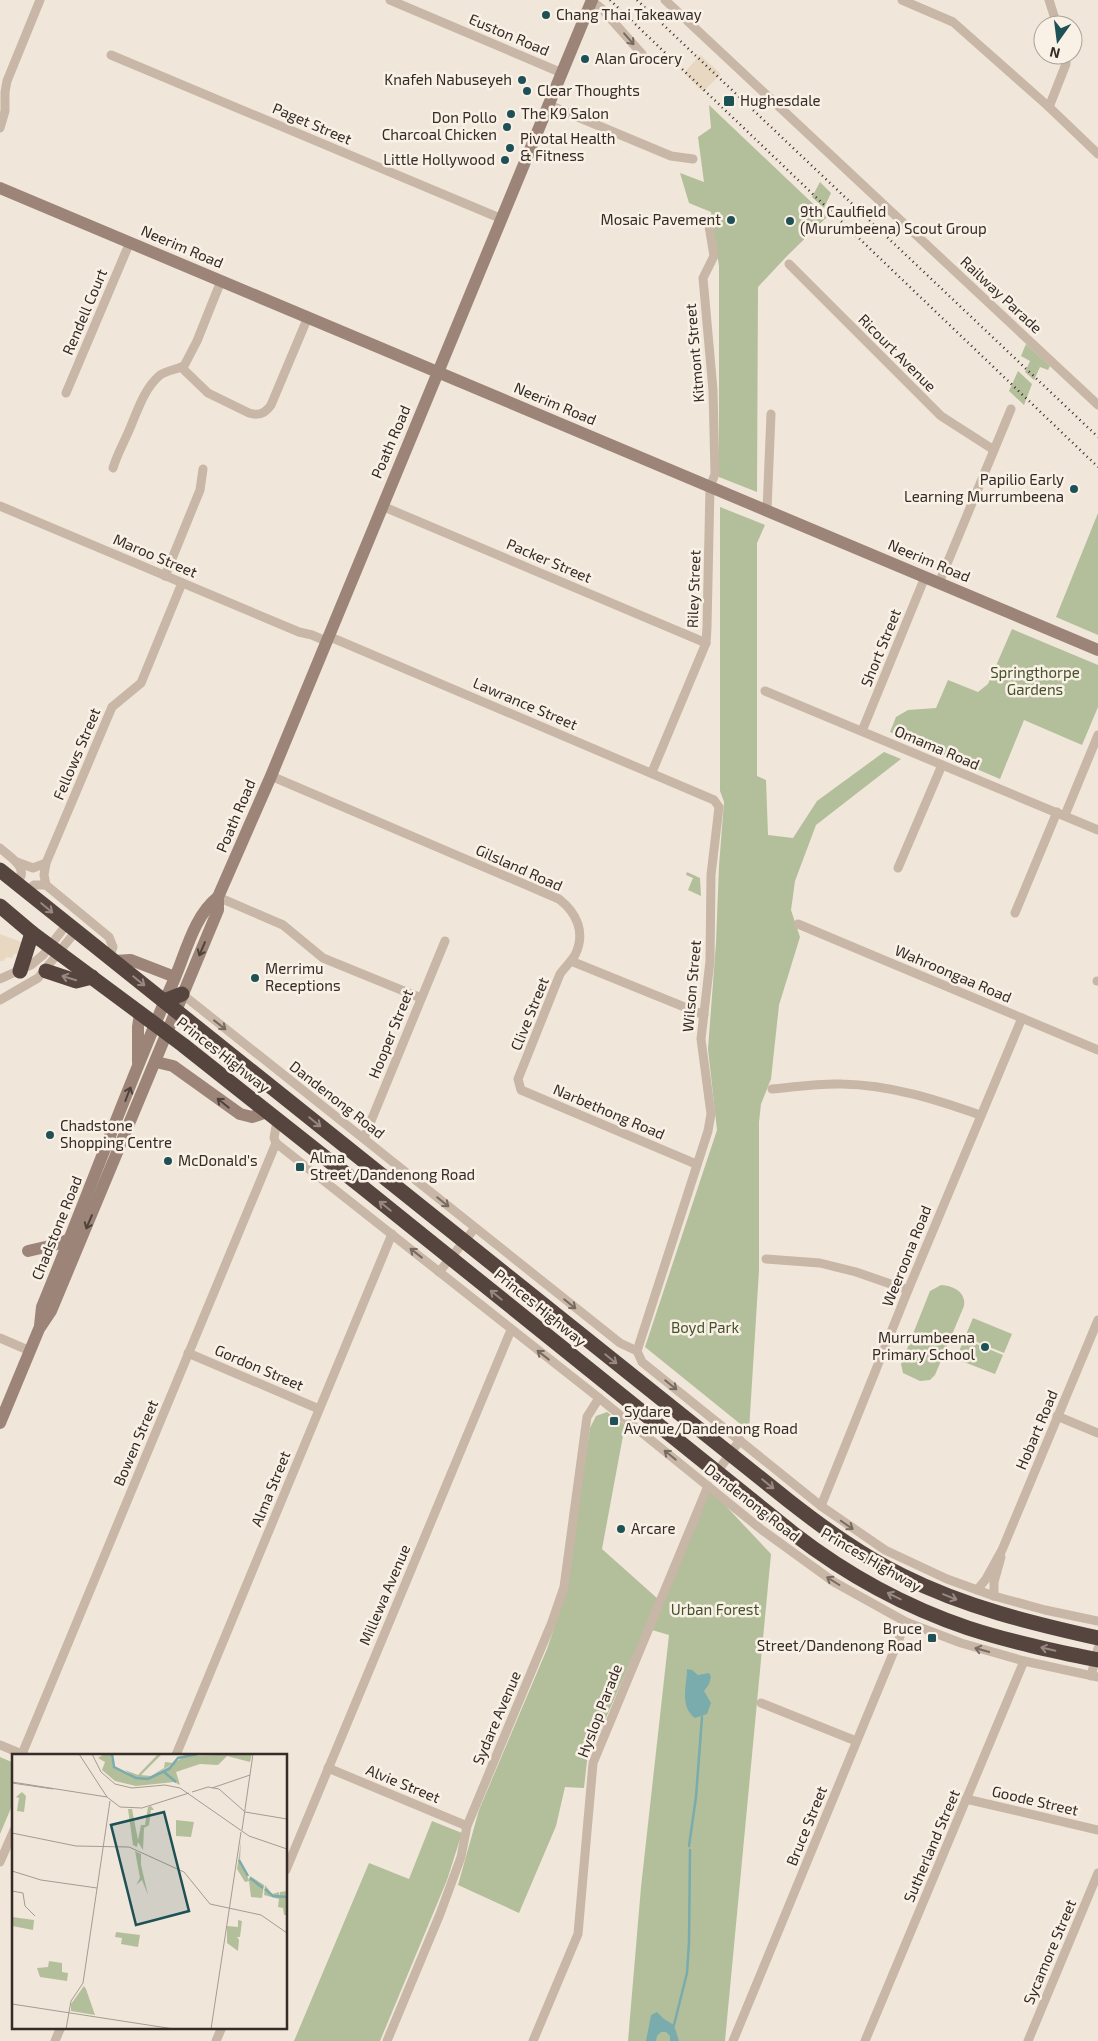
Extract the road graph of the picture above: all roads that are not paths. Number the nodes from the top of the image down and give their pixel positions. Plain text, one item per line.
1 (40, 0) edge
2 (390, 0) edge
3 (592, 0) edge
4 (665, 0) edge
5 (902, 0) edge
6 (1049, 0) edge
7 (1053, 15) edge
8 (642, 54) dead end
9 (111, 55) dead end
10 (1066, 65) edge
11 (562, 73) junction
12 (549, 105) junction
13 (1049, 107) junction
14 (0, 128) edge
15 (1098, 154) edge
16 (693, 158) dead end
17 (0, 188) edge
18 (502, 219) junction
19 (708, 220) dead end
20 (130, 242) junction
21 (789, 264) dead end
22 (221, 281) junction
23 (308, 317) junction
24 (182, 367) junction
25 (438, 372) junction
26 (66, 393) dead end
27 (1098, 405) edge
28 (1011, 409) dead end
29 (771, 414) dead end
30 (994, 450) junction
31 (113, 468) dead end
32 (202, 469) dead end
33 (710, 487) junction
34 (0, 506) edge
35 (382, 506) junction
36 (767, 510) junction
37 (165, 576) junction
38 (926, 577) junction
39 (182, 583) junction
40 (939, 583) junction
41 (326, 641) junction
42 (706, 643) junction
43 (1098, 650) edge
44 (765, 691) dead end
45 (862, 731) junction
46 (1098, 735) edge
47 (942, 765) junction
48 (652, 772) junction
49 (270, 776) junction
50 (710, 798) joint
51 (1061, 814) junction
52 (1098, 830) edge
53 (0, 848) edge
54 (16, 862) junction
55 (46, 864) junction
56 (898, 868) dead end
57 (0, 870) edge
58 (46, 885) junction
59 (22, 888) junction
60 (218, 897) junction
61 (0, 906) edge
62 (1015, 913) dead end
63 (798, 924) dead end
64 (72, 928) junction
65 (32, 933) junction
66 (444, 941) dead end
67 (55, 950) junction
68 (111, 959) junction
69 (571, 961) junction
70 (20, 971) junction
71 (46, 971) junction
72 (92, 977) junction
73 (175, 977) junction
74 (0, 979) edge
75 (182, 994) junction
76 (421, 998) junction
77 (0, 1000) edge
78 (170, 1006) junction
79 (140, 1014) junction
80 (704, 1015) junction
81 (1022, 1018) junction
82 (161, 1030) junction
83 (1098, 1050) edge
84 (156, 1062) junction
85 (138, 1067) junction
86 (518, 1079) joint
87 (772, 1089) dead end
88 (980, 1115) junction
89 (272, 1116) junction
90 (364, 1138) junction
91 (276, 1143) junction
92 (696, 1164) junction
93 (475, 1228) junction
94 (392, 1234) junction
95 (70, 1239) junction
96 (464, 1241) junction
97 (28, 1251) dead end
98 (450, 1258) junction
99 (766, 1259) dead end
100 (439, 1272) junction
101 (908, 1290) junction
102 (1098, 1320) edge
103 (39, 1329) junction
104 (511, 1330) junction
105 (0, 1338) edge
106 (30, 1351) junction
107 (638, 1351) junction
108 (188, 1353) junction
109 (599, 1398) junction
110 (319, 1409) junction
111 (1057, 1416) junction
112 (0, 1423) edge
113 (1098, 1433) edge
114 (740, 1440) junction
115 (730, 1454) junction
116 (717, 1472) junction
117 (708, 1486) junction
118 (821, 1506) junction
119 (1002, 1550) junction
120 (976, 1590) junction
121 (994, 1596) junction
122 (1098, 1621) edge
123 (906, 1622) junction
124 (1098, 1638) edge
125 (1097, 1656) edge
126 (1024, 1661) junction
127 (1094, 1676) edge
128 (762, 1703) dead end
129 (856, 1741) junction
130 (0, 1745) edge
131 (23, 1754) edge
132 (176, 1754) edge
133 (328, 1768) junction
134 (966, 1799) junction
135 (467, 1826) junction
136 (1098, 1830) edge
137 (12, 1835) edge
138 (0, 1862) edge
139 (288, 1865) edge
140 (1098, 1873) edge
141 (61, 2028) edge
142 (222, 2028) edge
143 (56, 2041) edge
144 (216, 2041) edge
145 (387, 2041) edge
146 (533, 2041) edge
147 (733, 2041) edge
148 (865, 2041) edge
149 (1028, 2041) edge

1 - 14 street
2 - 11 street, Euston Road
3 -> 8 street
3 - 11 street, Poath Road
4 - 27 street, Railway Parade
5 - 13 street
6 - 7 street
9 - 18 street, Paget Street
10 - 13 street
11 - 12 street, Poath Road
12 - 16 street
12 - 18 street, Poath Road
13 - 15 street
17 - 20 street, Neerim Road
18 - 25 street, Poath Road
19 - 33 street, Kitmont Street
20 - 22 street, Neerim Road
20 - 26 street, Rendell Court
21 - 30 street, Ricourt Avenue
22 - 23 street, Neerim Road
22 - 24 street
23 - 24 street
23 - 25 street, Neerim Road
24 - 31 street
25 - 33 street, Neerim Road
25 - 35 street, Poath Road
28 - 30 street
29 - 36 street
30 - 40 street
32 - 37 street
33 - 36 street, Neerim Road
33 - 42 street, Riley Street
34 - 37 street, Maroo Street
35 - 41 street, Poath Road
35 - 42 street, Packer Street
36 - 38 street, Neerim Road
37 - 39 street, Maroo Street
38 - 40 street, Neerim Road
38 - 45 street, Short Street
39 - 41 street, Maroo Street
39 - 55 street, Fellows Street
40 - 43 street, Neerim Road
41 - 48 street, Lawrance Street
41 - 49 street, Poath Road
42 - 48 street, Riley Street
44 - 45 street, Omama Road
45 - 47 street, Omama Road
46 - 51 street
47 - 51 street, Omama Road
47 - 56 street
48 - 50 street, Lawrance Street
49 - 60 street, Poath Road
49 - 69 street, Gilsland Road
50 - 80 street, Wilson Street
51 - 52 street, Omama Road
51 - 62 street
53 - 54 street
54 - 55 street
54 - 59 street
55 - 58 street, Fellows Street
57 - 59 highway
58 - 59 street
58 - 68 street
59 -> 64 highway
60 - 73 street, Poath Road
60 -> 75 street, Poath Road
60 - 76 street
61 - 65 highway, Princes Highway
63 - 81 street, Wahroongaa Road
64 - 67 street
64 - 68 highway
65 - 67 highway, Princes Highway
65 - 70 highway
66 - 76 street, Hooper Street
67 - 70 street
67 - 71 street
67 - 72 highway, Princes Highway
68 - 73 street
68 -> 78 highway, Princes Highway
69 - 80 street
69 - 86 street, Clive Street
70 - 74 street
72 -> 71 highway
71 - 77 street
72 - 79 highway, Princes Highway
73 - 78 street, Poath Road
75 - 78 highway
75 -> 90 street, Dandenong Road
76 - 90 street, Hooper Street
78 - 82 street, Chadstone Road
78 -> 96 highway, Princes Highway
79 - 82 highway, Princes Highway
79 - 85 street
80 - 92 street, Wilson Street
81 - 83 street, Wahroongaa Road
81 - 88 street, Weeroona Road
82 - 84 street, Chadstone Road
82 - 85 street, Chadstone Road
82 - 89 highway, Princes Highway
89 -> 84 street
84 -> 103 street, Chadstone Road
95 -> 85 street, Chadstone Road
86 - 92 street, Narbethong Road
87 - 88 street
88 - 101 street, Weeroona Road
89 - 91 street
98 -> 89 highway, Princes Highway
90 -> 93 street, Dandenong Road
91 - 94 street, Dandenong Road
91 - 108 street, Bowen Street
92 - 107 street, Wilson Street
93 - 96 street
93 -> 107 street, Dandenong Road
100 -> 94 street, Dandenong Road
94 - 110 street, Alma Street
95 - 97 street
95 - 103 street, Chadstone Road
96 - 98 street
96 -> 115 highway, Princes Highway
98 - 100 street
116 -> 98 highway, Princes Highway
99 - 101 street
100 - 104 street, Dandenong Road
101 - 118 street, Weeroona Road
102 - 111 street, Hobart Road
103 - 106 street, Chadstone Road
109 -> 104 street, Dandenong Road
104 - 133 street, Millewa Avenue
105 - 106 street
106 - 112 street, Chadstone Road
107 -> 114 street, Dandenong Road
108 - 110 street, Gordon Street
108 - 131 street, Bowen Street
117 -> 109 street, Dandenong Road
109 - 135 street, Sydare Avenue
110 - 132 street, Alma Street
111 - 113 street
111 - 119 street, Hobart Road
114 - 115 street, Dandenong Road
114 - 118 street, Dandenong Road
115 - 116 street, Dandenong Road
115 -> 124 highway, Princes Highway
125 -> 116 highway, Princes Highway
123 -> 117 street, Dandenong Road
117 - 146 street, Hyslop Parade
118 -> 120 street, Dandenong Road
119 - 120 street, Hobart Road
119 - 121 street, Hobart Road
120 - 121 street, Dandenong Road
121 - 122 street, Dandenong Road
126 -> 123 street, Dandenong Road
123 - 129 street, Bruce Street
125 - 127 street, Dandenong Road
126 - 127 street, Dandenong Road
126 - 134 street, Sutherland Street
128 - 129 street
129 - 147 street, Bruce Street
130 - 131 street
133 - 135 street, Alvie Street
133 - 139 street, Millewa Avenue
134 - 136 street, Goode Street
134 - 148 street, Sutherland Street
135 - 145 street, Sydare Avenue
137 - 138 street
140 - 149 street, Sycamore Street
141 - 143 street
142 - 144 street

